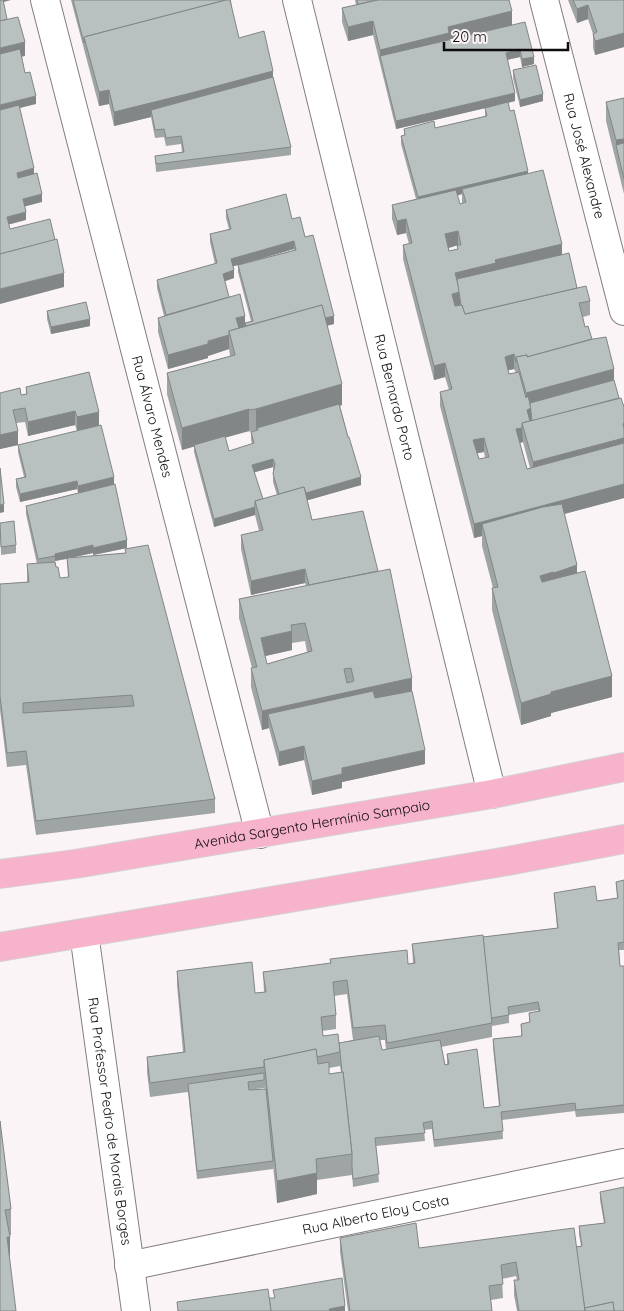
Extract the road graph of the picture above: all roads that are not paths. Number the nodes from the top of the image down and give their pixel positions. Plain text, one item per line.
1 (45, 0) edge
2 (297, 0) edge
3 (544, 0) edge
4 (624, 311) edge
5 (624, 767) edge
6 (492, 794) junction
7 (260, 834) junction
8 (624, 839) edge
9 (0, 874) edge
10 (84, 932) junction
11 (0, 947) edge
12 (624, 1164) edge
13 (129, 1266) junction
14 (136, 1311) edge

1 - 7 street, Rua Álvaro Mendes
2 - 6 street, Rua Bernardo Porto
3 - 4 street, Rua José Alexandre
5 - 6 main road, Avenida Sargento Hermínio Sampaio
6 - 7 main road, Avenida Sargento Hermínio Sampaio
7 - 9 main road, Avenida Sargento Hermínio Sampaio
8 - 10 main road
10 - 11 main road
10 - 13 street, Rua Professor Pedro de Morais Borges
12 - 13 street, Rua Alberto Eloy Costa
13 - 14 street, Rua Professor Pedro de Morais Borges

